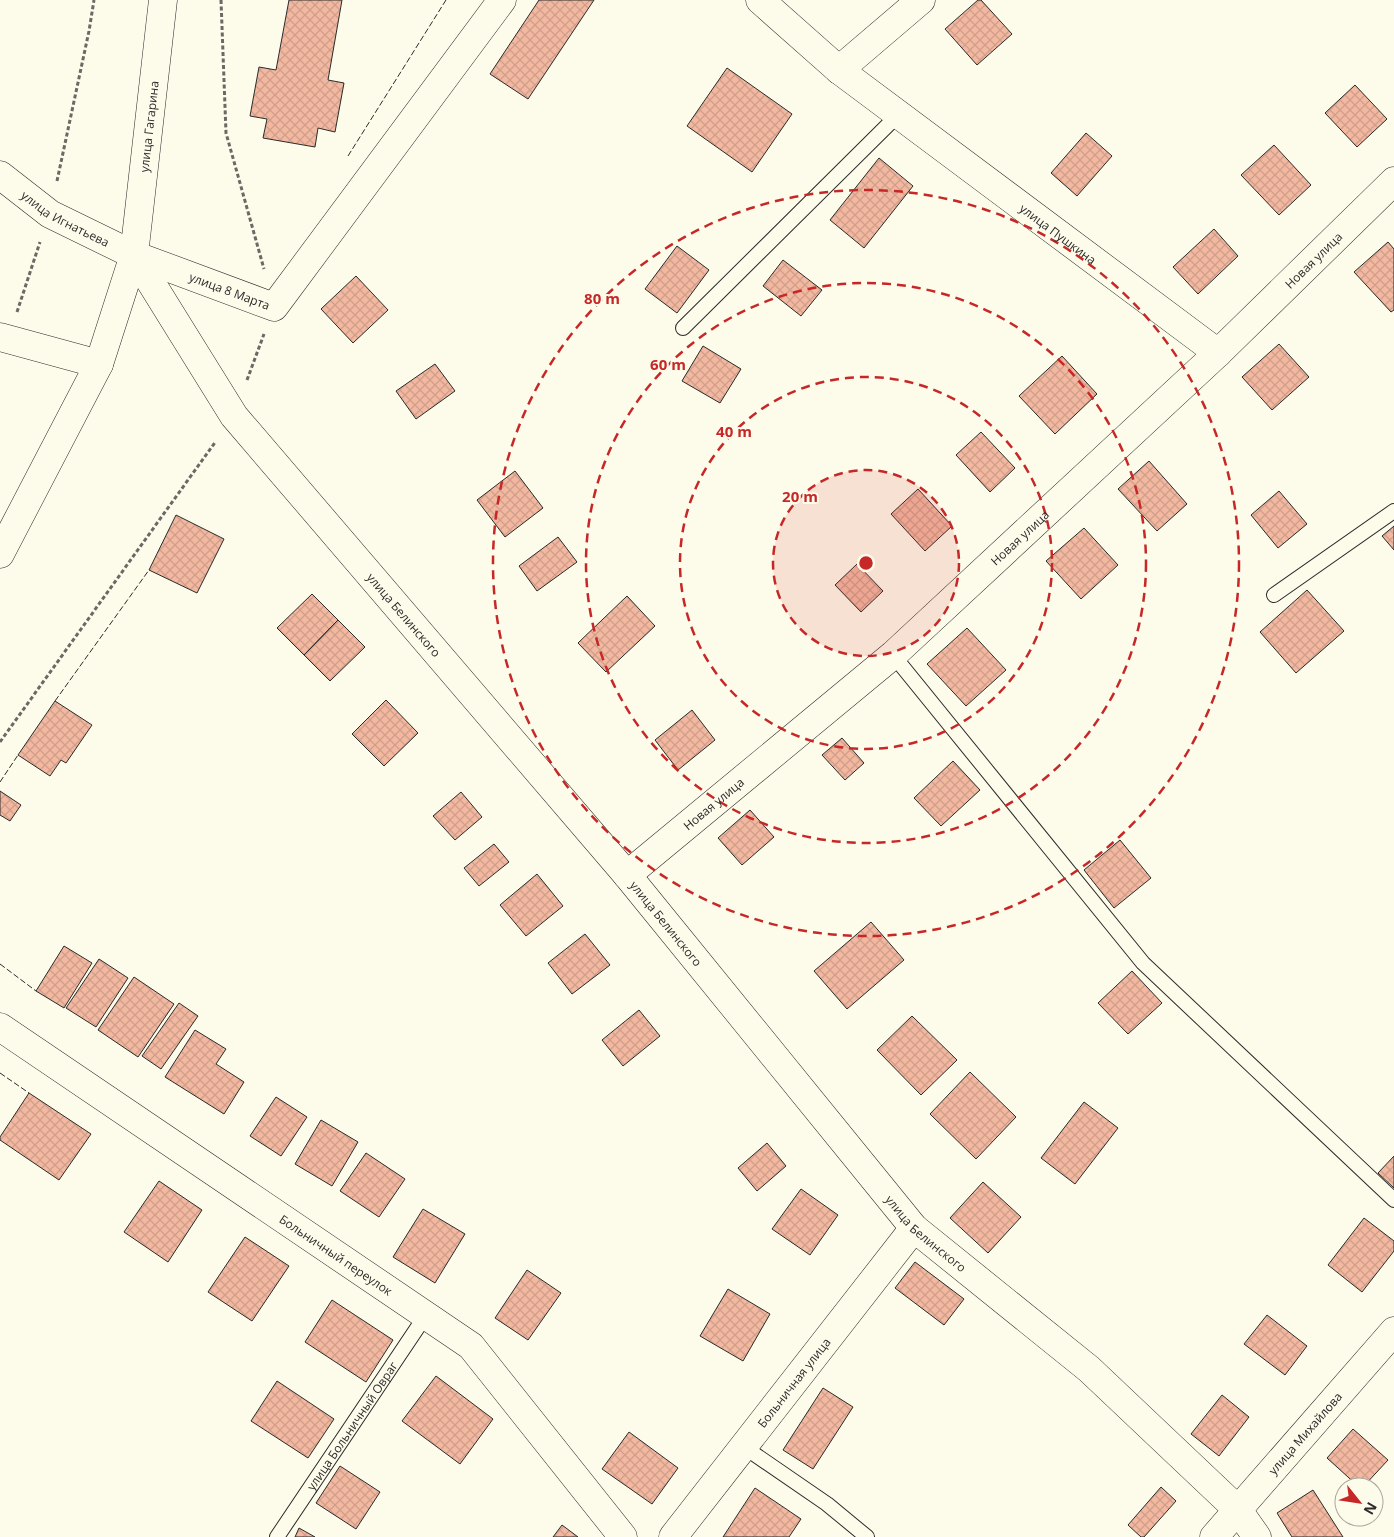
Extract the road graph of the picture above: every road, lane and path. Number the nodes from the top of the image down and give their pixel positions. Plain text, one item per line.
1 (163, 0) edge
2 (502, 0) edge
3 (760, 0) edge
4 (921, 0) edge
5 (839, 70) junction
6 (899, 114) junction
7 (0, 174) edge
8 (1390, 191) edge
9 (134, 255) junction
10 (683, 328) dead end
11 (0, 337) edge
12 (1218, 353) junction
13 (99, 364) junction
14 (1394, 511) edge
15 (0, 554) edge
16 (1274, 595) dead end
17 (893, 654) junction
18 (627, 875) junction
19 (0, 1027) edge
20 (1394, 1200) edge
21 (914, 1228) junction
22 (426, 1315) junction
23 (1394, 1331) edge
24 (744, 1447) junction
25 (1238, 1510) junction
26 (277, 1537) edge
27 (623, 1537) edge
28 (673, 1537) edge
29 (867, 1537) edge
30 (1214, 1537) edge
31 (1257, 1537) edge

1 - 9 street, улица Гагарина
2 - 9 street, улица 8 Марта
3 - 5 street, улица Пушкина
4 - 5 street
5 - 6 street, улица Пушкина
6 - 10 lane
6 - 12 street, улица Пушкина
7 - 9 street, улица Игнатьева
8 - 12 street, Новая улица
9 - 13 street
9 - 18 street, улица Белинского
11 - 13 street
12 - 17 street, Новая улица
13 - 15 street
14 - 16 lane
17 - 18 street, Новая улица
17 - 20 lane
18 - 21 street, улица Белинского
19 - 22 street, Больничный переулок
21 - 24 street, Больничная улица
21 - 25 street, улица Белинского
22 - 26 lane, улица Больничный Овраг
22 - 27 street, Больничный переулок
23 - 25 street, улица Михайлова
24 - 28 street, Больничная улица
24 - 29 lane
25 - 30 street, улица Михайлова
25 - 31 street, улица Белинского

